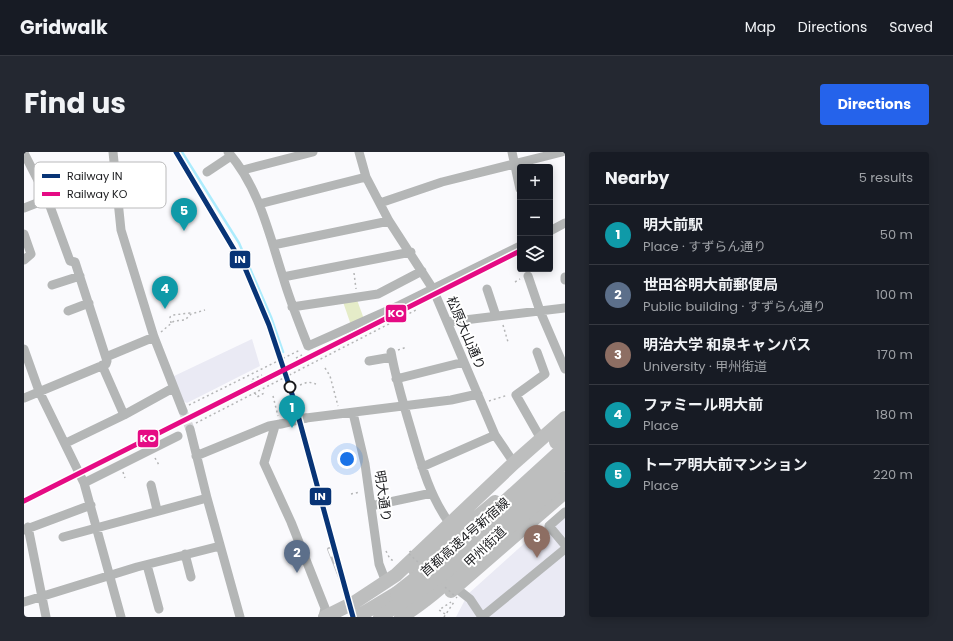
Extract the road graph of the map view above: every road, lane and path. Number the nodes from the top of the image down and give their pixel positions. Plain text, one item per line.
1 (113, 152) edge
2 (311, 152) edge
3 (359, 152) edge
4 (512, 152) edge
5 (562, 152) edge
6 (28, 154) edge
7 (230, 154) edge
8 (113, 162) edge
9 (514, 164) junction
10 (34, 168) edge
11 (244, 170) junction
12 (207, 172) dead end
13 (517, 176) edge
14 (366, 177) junction
15 (380, 203) junction
16 (34, 204) edge
17 (259, 204) junction
18 (24, 208) edge
19 (51, 208) edge
20 (118, 208) edge
21 (389, 221) junction
22 (565, 223) edge
23 (553, 229) edge
24 (24, 234) edge
25 (273, 245) junction
26 (517, 247) edge
27 (411, 252) junction
28 (24, 260) edge
29 (353, 265) junction
30 (422, 270) junction
31 (80, 276) junction
32 (528, 276) dead end
33 (283, 277) junction
34 (565, 277) edge
35 (565, 280) edge
36 (52, 285) dead end
37 (433, 289) junction
38 (487, 289) dead end
39 (357, 297) junction
40 (89, 303) junction
41 (292, 307) junction
42 (565, 308) edge
43 (418, 309) dead end
44 (205, 310) dead end
45 (68, 311) dead end
46 (540, 311) junction
47 (179, 314) junction
48 (192, 314) junction
49 (498, 316) junction
50 (178, 320) junction
51 (448, 322) junction
52 (171, 324) junction
53 (154, 336) junction
54 (508, 342) dead end
55 (312, 349) junction
56 (24, 350) edge
57 (297, 351) dead end
58 (537, 352) dead end
59 (302, 355) dead end
60 (296, 358) dead end
61 (104, 361) junction
62 (369, 361) dead end
63 (464, 362) junction
64 (325, 368) dead end
65 (565, 369) edge
66 (262, 375) dead end
67 (396, 379) junction
68 (253, 383) junction
69 (316, 384) dead end
70 (300, 385) dead end
71 (173, 388) junction
72 (39, 391) junction
73 (266, 392) dead end
74 (255, 393) junction
75 (478, 394) junction
76 (516, 395) junction
77 (273, 396) dead end
78 (24, 398) edge
79 (481, 403) junction
80 (404, 406) junction
81 (340, 409) dead end
82 (182, 410) joint
83 (353, 413) junction
84 (124, 415) junction
85 (565, 418) edge
86 (278, 422) junction
87 (565, 425) edge
88 (192, 427) joint
89 (495, 435) junction
90 (178, 436) dead end
91 (556, 437) edge
92 (144, 439) dead end
93 (66, 443) junction
94 (565, 447) edge
95 (196, 456) junction
96 (565, 462) edge
97 (514, 463) junction
98 (422, 467) junction
99 (565, 471) edge
100 (565, 476) edge
101 (565, 479) edge
102 (84, 483) junction
103 (565, 484) edge
104 (151, 485) dead end
105 (362, 492) dead end
106 (565, 492) edge
107 (351, 494) dead end
108 (432, 494) junction
109 (207, 498) junction
110 (91, 505) junction
111 (371, 506) junction
112 (157, 510) junction
113 (565, 512) edge
114 (450, 524) junction
115 (97, 527) junction
116 (26, 528) edge
117 (63, 537) dead end
118 (492, 543) junction
119 (565, 545) edge
120 (220, 546) junction
121 (384, 549) dead end
122 (565, 549) edge
123 (408, 553) dead end
124 (185, 554) junction
125 (404, 557) dead end
126 (396, 562) dead end
127 (147, 565) junction
128 (110, 576) junction
129 (191, 578) dead end
130 (386, 582) junction
131 (397, 593) junction
132 (456, 593) junction
133 (42, 596) junction
134 (24, 602) edge
135 (159, 609) dead end
136 (356, 609) edge
137 (438, 610) dead end
138 (446, 614) junction
139 (340, 615) edge
140 (46, 617) edge
141 (121, 617) edge
142 (240, 617) edge
143 (324, 617) edge
144 (380, 617) edge
145 (390, 617) edge
146 (401, 617) edge
147 (416, 617) edge
148 (444, 617) edge
149 (482, 617) edge

1 - 8 street
2 - 11 street
3 - 14 street, 松原大山通り
4 - 9 street
5 - 9 street
6 - 10 street
7 - 11 street
7 - 12 street
9 - 13 street
9 - 15 street
11 - 17 street
14 - 15 street, 松原大山通り
14 - 17 street
15 - 21 street, 松原大山通り
16 - 18 street
17 - 25 street
19 - 31 street
20 - 53 street
21 - 25 street
21 - 27 street, 松原大山通り
22 - 23 street
24 - 28 street
25 - 33 street
26 - 37 street
27 - 29 street
27 - 30 street, 松原大山通り
29 - 33 street
29 - 39 path
30 - 37 street, 松原大山通り
30 - 39 street
31 - 36 street
31 - 40 street
32 - 46 street
33 - 41 street
34 - 35 street
37 - 51 street, 松原大山通り
37 - 55 street
38 - 49 street
39 - 41 street
40 - 45 street
40 - 61 street
41 - 55 street
42 - 46 street
43 - 74 path
44 - 48 path
46 - 49 street
46 - 65 street
47 - 48 path
47 - 50 path
47 - 52 path
48 - 50 path
49 - 51 street
49 - 54 path
50 - 52 path
51 - 63 street, 松原大山通り
52 - 53 path
53 - 61 street
53 - 71 street
55 - 68 path
56 - 72 street
57 - 82 path
58 - 76 street
59 - 60 path
61 - 72 street
61 - 84 street
62 - 67 street
63 - 67 street
63 - 75 street, 松原大山通り
64 - 81 path
66 - 68 path
67 - 80 street
68 - 92 path
69 - 70 path
71 - 82 street
71 - 84 street
72 - 78 street
72 - 93 street
73 - 74 path
74 - 88 path
75 - 79 street, 松原大山通り
75 - 80 street
76 - 79 path
76 - 91 street
77 - 86 path
79 - 89 street, 松原大山通り
80 - 83 street
80 - 98 street
83 - 86 street, bridge
83 - 111 street, 明大通り
84 - 93 street
85 - 91 highway
86 - 95 street
86 - 143 street
87 - 91 highway
88 - 95 street
89 - 97 street, 松原大山通り
89 - 98 street
90 - 102 street
91 - 97 highway
91 - 114 highway
91 - 131 highway, bridge
91 - 136 highway, 甲州街道
93 - 102 street
94 - 131 highway, 首都高速4号新宿線, bridge
95 - 109 street
96 - 144 highway, 首都高速4号新宿線, bridge
97 - 114 highway
98 - 108 street
99 - 146 highway, 甲州街道
100 - 132 highway
101 - 118 highway, bridge
102 - 110 street
103 - 118 highway
104 - 112 street
105 - 107 path
106 - 132 highway
108 - 111 street
108 - 114 street
109 - 112 street
109 - 120 street
110 - 115 street
110 - 116 street
111 - 130 street, 明大通り
112 - 115 street
113 - 119 street
114 - 130 highway
115 - 117 street
115 - 128 street
116 - 133 street
118 - 145 highway, bridge
120 - 124 street
120 - 142 street
121 - 126 path
122 - 149 street
123 - 125 path, bridge
124 - 127 street
124 - 129 street
127 - 128 street
127 - 135 street
128 - 133 street
128 - 141 street
130 - 136 highway
131 - 136 highway, 首都高速4号新宿線
132 - 138 path
132 - 147 highway
132 - 149 street
133 - 134 street
133 - 140 street
136 - 139 highway, 甲州街道
137 - 138 path
138 - 148 path
139 - 143 highway, 甲州街道

